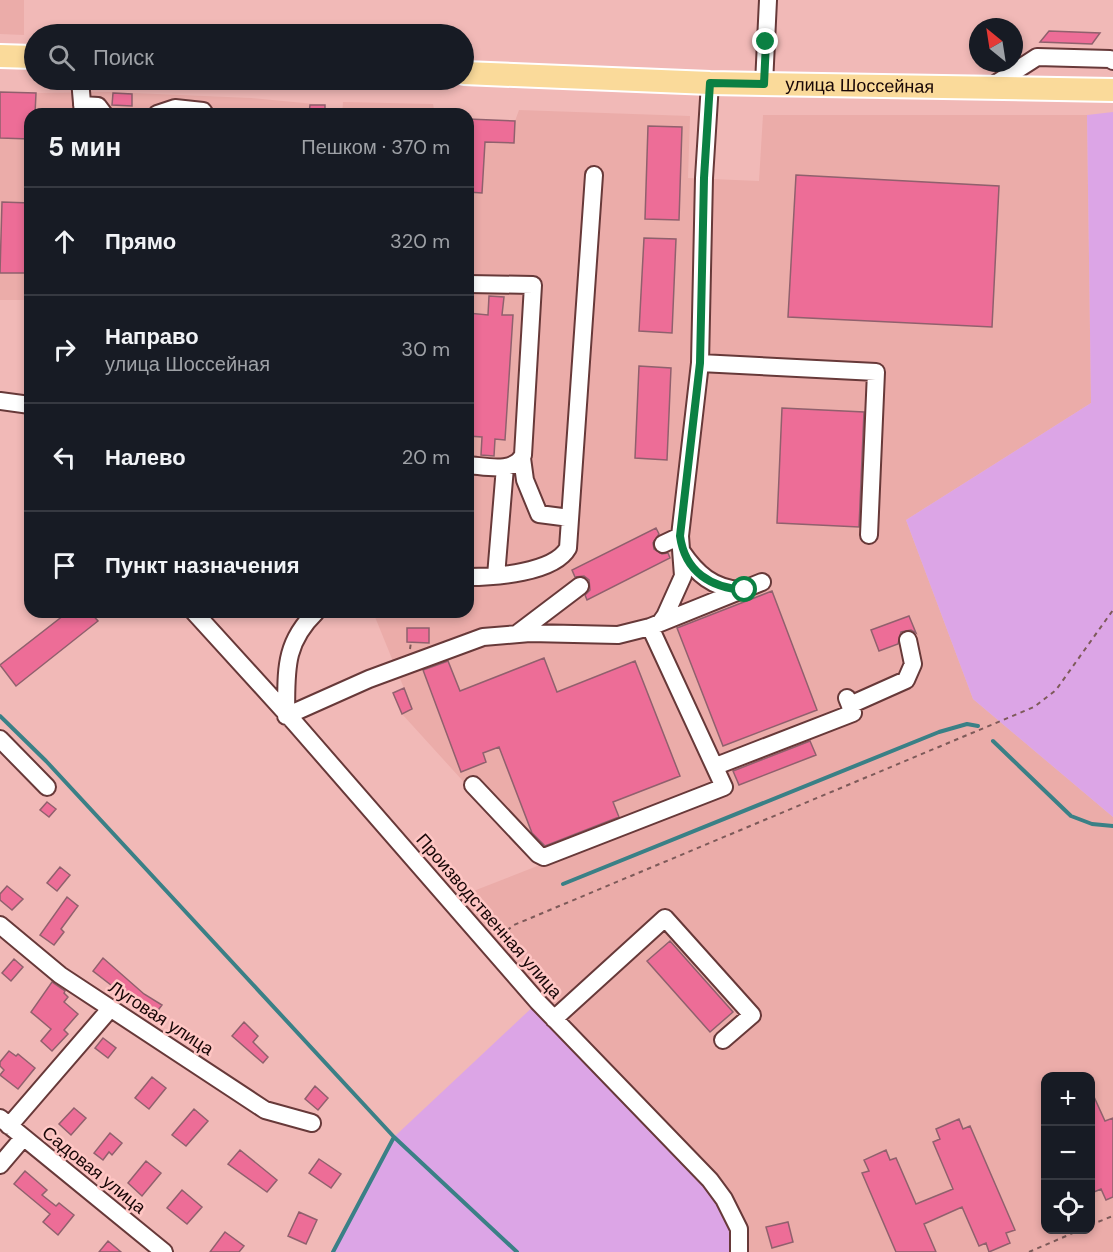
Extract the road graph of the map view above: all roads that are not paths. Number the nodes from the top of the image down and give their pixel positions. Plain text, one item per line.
1 (768, 0) edge
2 (0, 56) edge
3 (24, 57) edge
4 (1113, 61) edge
5 (474, 74) edge
6 (710, 83) junction
7 (764, 84) junction
8 (989, 88) junction
9 (81, 90) edge
10 (1113, 90) edge
11 (82, 108) edge
12 (594, 175) dead end
13 (474, 284) edge
14 (700, 363) junction
15 (0, 401) edge
16 (24, 404) edge
17 (522, 458) junction
18 (474, 466) edge
19 (505, 473) junction
20 (541, 515) junction
21 (570, 519) junction
22 (869, 535) dead end
23 (681, 543) junction
24 (663, 544) dead end
25 (496, 576) junction
26 (474, 577) edge
27 (762, 582) dead end
28 (580, 586) dead end
29 (745, 590) junction
30 (199, 618) edge
31 (311, 618) edge
32 (655, 625) junction
33 (518, 633) junction
34 (908, 640) dead end
35 (286, 716) junction
36 (0, 739) edge
37 (716, 766) junction
38 (473, 785) dead end
39 (47, 787) dead end
40 (0, 925) edge
41 (110, 1009) junction
42 (554, 1018) junction
43 (723, 1040) dead end
44 (5, 1122) edge
45 (312, 1123) dead end
46 (23, 1138) junction
47 (0, 1165) edge
48 (164, 1252) edge
49 (739, 1252) edge

1 - 7 street
2 - 3 main road
4 - 8 street
5 - 6 main road, улица Шоссейная
6 - 7 main road, улица Шоссейная
6 - 14 street
7 - 8 main road, улица Шоссейная
8 - 10 main road, улица Шоссейная
9 - 11 street
12 - 21 street
13 - 17 street
14 - 22 street
14 - 23 street
15 - 16 street
17 - 19 street
17 - 20 street
18 - 19 street
19 - 20 street
19 - 25 street
20 - 21 street
21 - 25 street
23 - 24 street
23 - 29 street
23 - 32 street
25 - 26 street
27 - 29 street
28 - 33 street
29 - 32 street
30 - 35 street, Производственная улица
31 - 35 street
32 - 33 street
32 - 37 street
33 - 35 street
34 - 37 street
35 - 42 street, Производственная улица
36 - 39 street
37 - 38 street
40 - 41 street, Луговая улица
41 - 44 street
41 - 45 street, Луговая улица
42 - 43 street
42 - 49 street, Производственная улица
44 - 46 street, Садовая улица
46 - 47 street
46 - 48 street, Садовая улица

